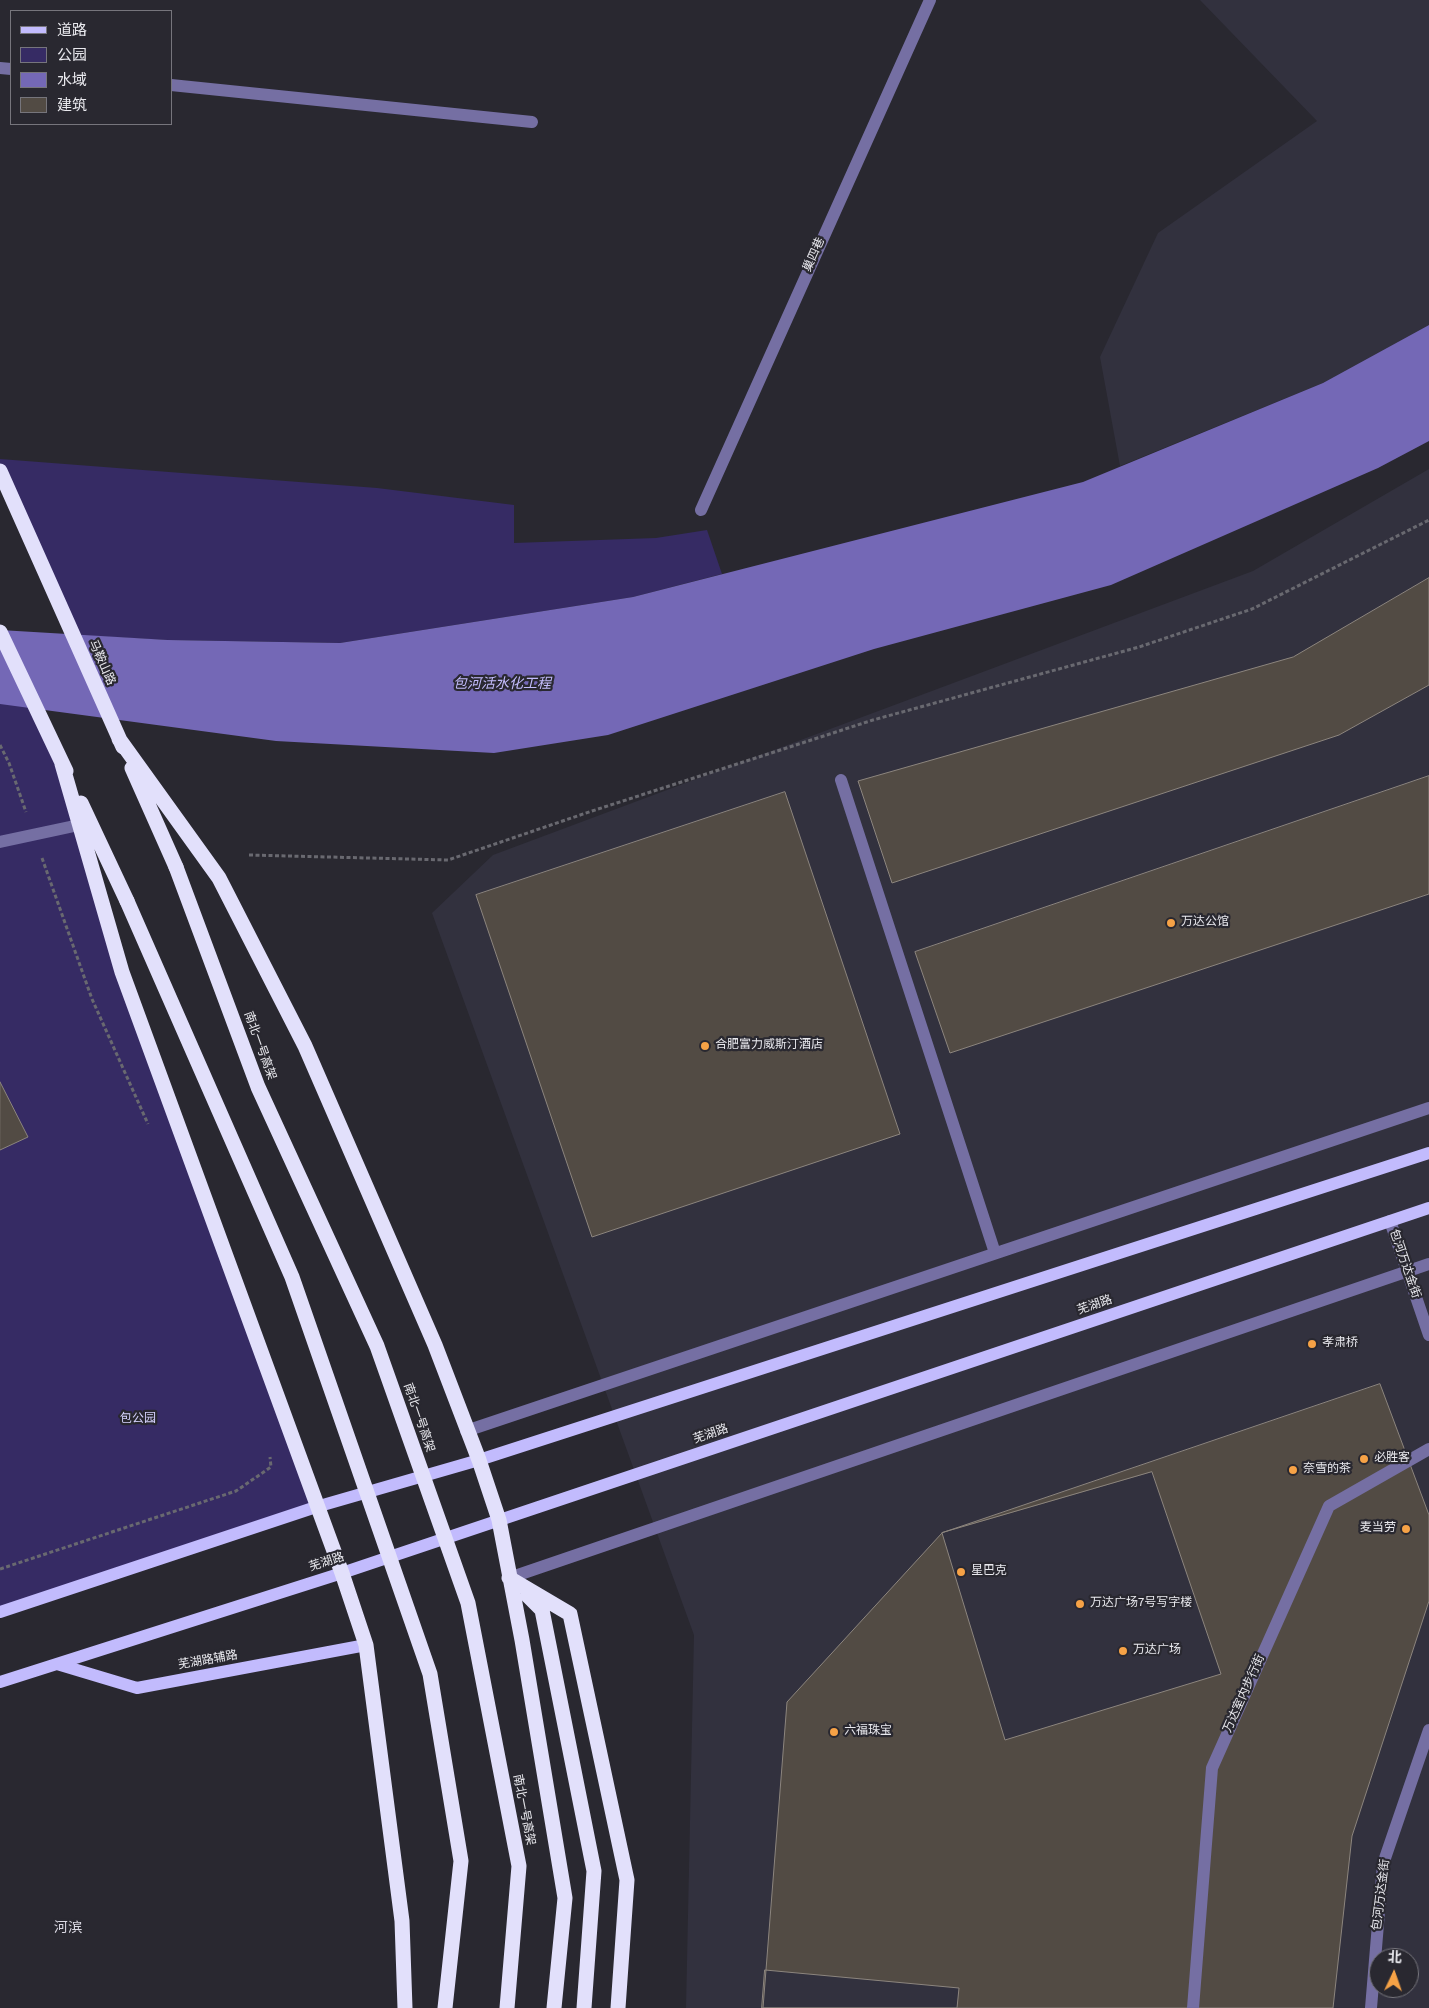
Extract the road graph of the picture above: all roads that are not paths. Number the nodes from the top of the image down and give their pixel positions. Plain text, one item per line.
1 (930, 0) edge
2 (172, 85) edge
3 (532, 122) dead end
4 (0, 471) edge
5 (701, 510) dead end
6 (0, 632) edge
7 (119, 739) junction
8 (62, 764) junction
9 (841, 780) dead end
10 (79, 825) junction
11 (0, 842) edge
12 (176, 867) joint
13 (1429, 1108) edge
14 (1429, 1153) edge
15 (1429, 1208) edge
16 (1390, 1221) junction
17 (995, 1253) junction
18 (1429, 1264) edge
19 (1429, 1335) edge
20 (466, 1431) junction
21 (1429, 1450) edge
22 (479, 1460) junction
23 (316, 1507) junction
24 (499, 1520) junction
25 (342, 1573) junction
26 (509, 1578) junction
27 (0, 1612) edge
28 (366, 1645) junction
29 (57, 1664) junction
30 (0, 1682) edge
31 (1429, 1730) edge
32 (405, 2008) edge
33 (445, 2008) edge
34 (508, 2008) edge
35 (554, 2008) edge
36 (584, 2008) edge
37 (618, 2008) edge
38 (1193, 2008) edge
39 (1371, 2008) edge

1 - 5 street, 巢四巷
2 - 3 street
4 - 7 highway, 马鞍山路
6 - 8 highway
7 - 12 highway, 马鞍山路
7 - 20 highway
8 - 10 highway
8 - 33 highway, bridge
9 - 17 street
10 - 11 street
10 - 23 highway
12 - 34 highway, 南北一号高架, bridge
13 - 17 street
14 - 22 main road
15 - 16 main road, 芜湖路
16 - 19 street, 包河万达金街
16 - 24 main road, 芜湖路
17 - 20 street
18 - 26 street
20 - 22 highway
21 - 38 street, 万达室内步行街
22 - 23 main road
22 - 24 highway
23 - 25 highway
23 - 27 main road
24 - 25 main road, 芜湖路
24 - 26 highway
25 - 28 highway
25 - 29 main road, 芜湖路
26 - 35 highway
26 - 36 highway
26 - 37 highway
28 - 29 main road, 芜湖路辅路
28 - 32 highway
29 - 30 main road, 芜湖路
31 - 39 street, 包河万达金街

